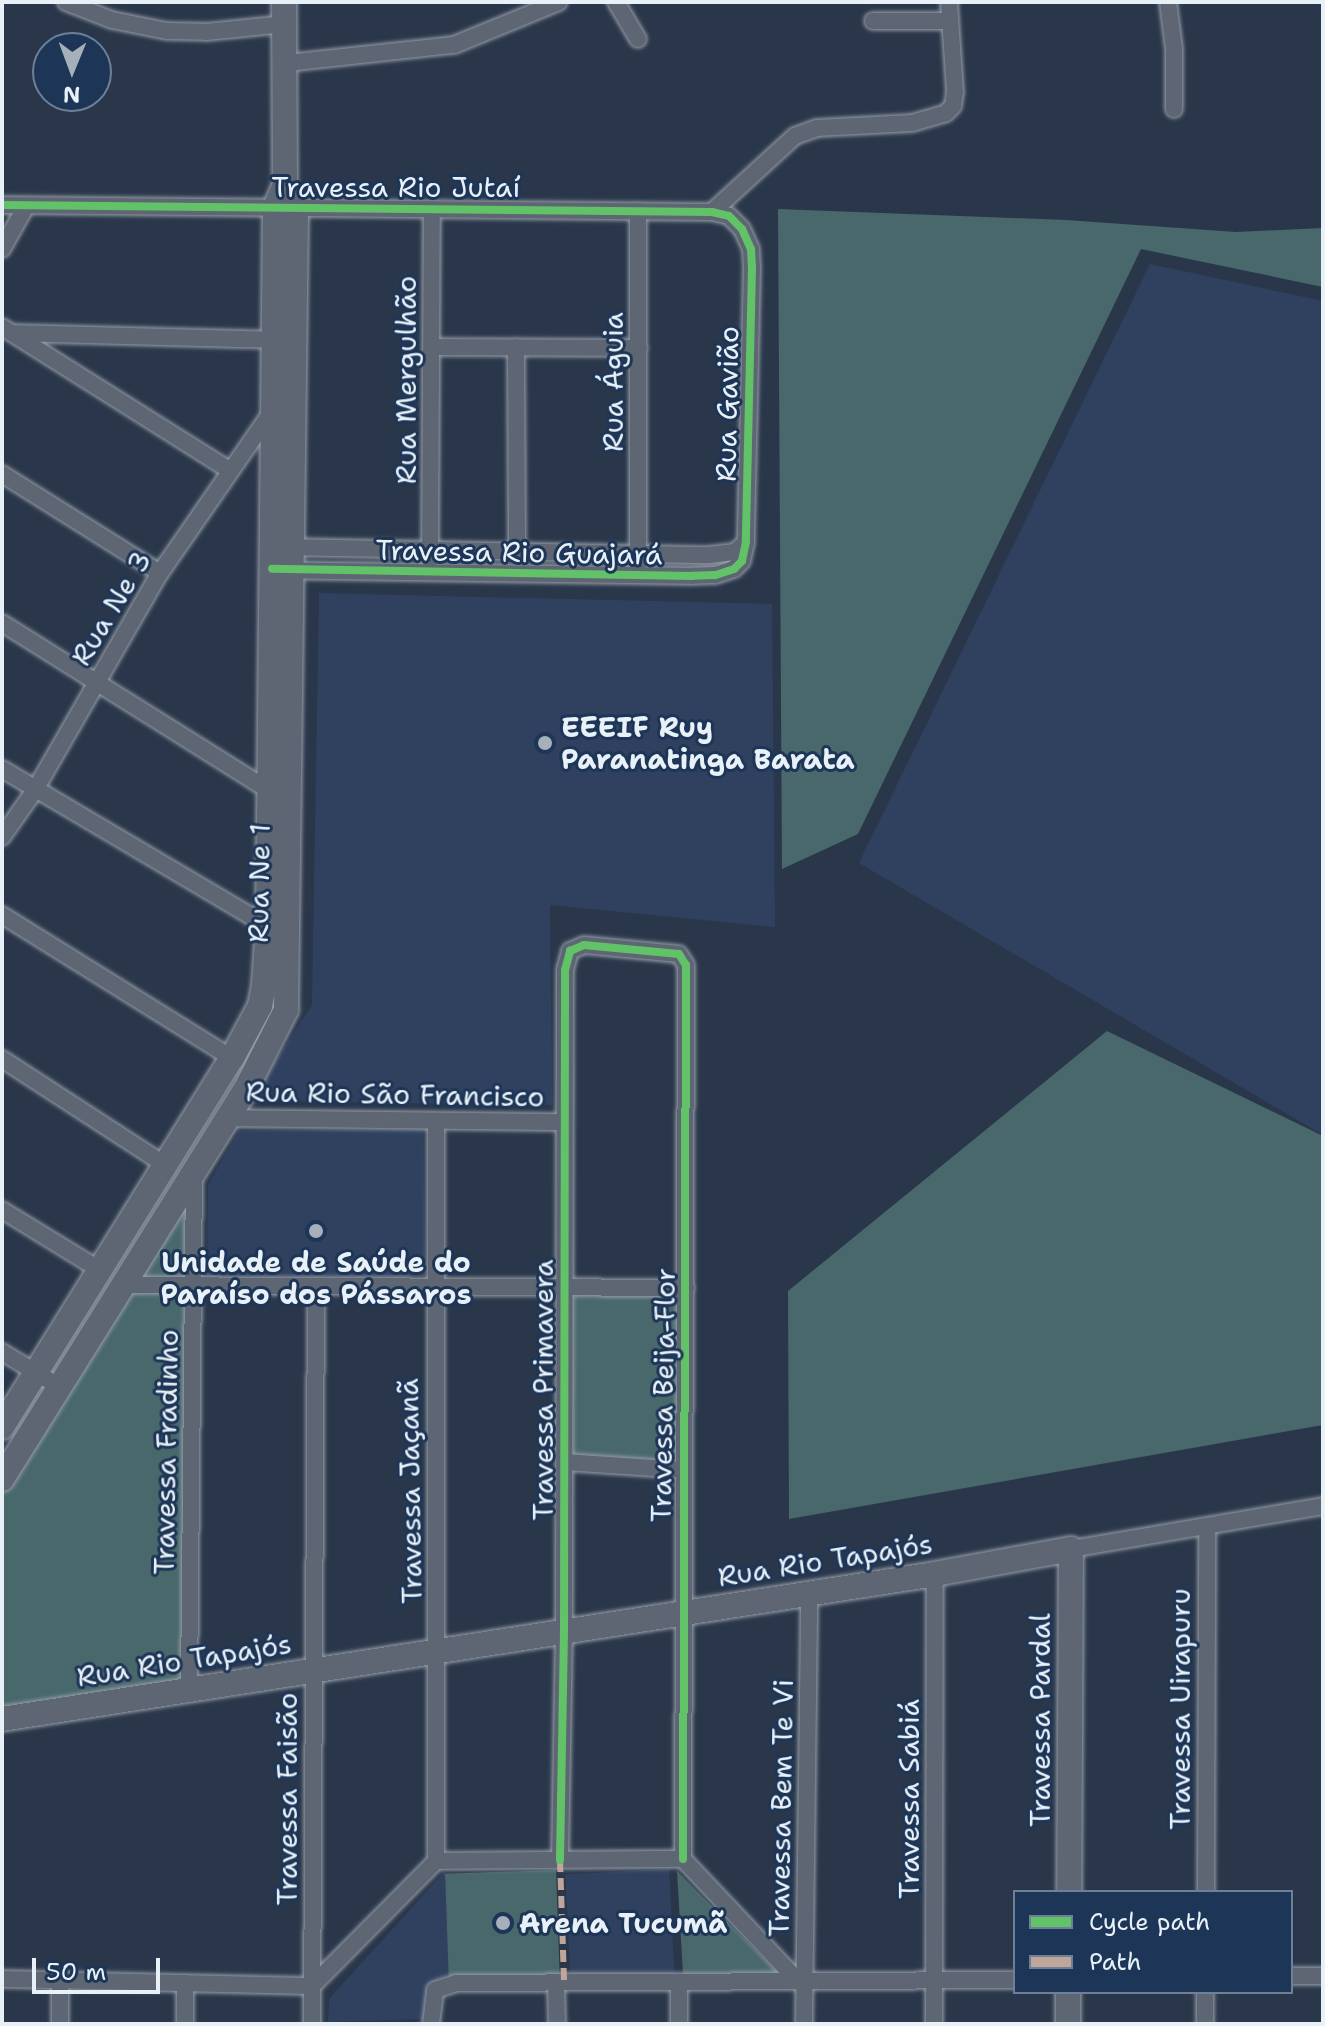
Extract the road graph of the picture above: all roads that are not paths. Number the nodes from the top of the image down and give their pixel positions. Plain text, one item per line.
1 (66, 2) edge
2 (559, 2) edge
3 (616, 2) edge
4 (949, 2) edge
5 (1168, 2) edge
6 (285, 13) edge
7 (873, 21) dead end
8 (950, 21) junction
9 (638, 39) dead end
10 (287, 63) junction
11 (1174, 109) dead end
12 (2, 205) edge
13 (26, 206) junction
14 (286, 209) junction
15 (432, 209) junction
16 (638, 211) junction
17 (712, 212) junction
18 (2, 249) edge
19 (6, 330) edge
20 (273, 340) junction
21 (433, 347) junction
22 (516, 347) junction
23 (639, 348) junction
24 (272, 411) junction
25 (229, 470) junction
26 (2, 474) edge
27 (746, 542) junction
28 (430, 551) junction
29 (521, 553) junction
30 (637, 554) junction
31 (283, 558) junction
32 (429, 572) junction
33 (160, 573) junction
34 (525, 573) junction
35 (638, 576) junction
36 (2, 623) edge
37 (98, 680) junction
38 (2, 769) edge
39 (35, 790) junction
40 (268, 790) junction
41 (2, 837) edge
42 (2, 915) edge
43 (268, 926) junction
44 (598, 946) joint
45 (2, 1059) edge
46 (227, 1066) junction
47 (246, 1088) junction
48 (226, 1118) junction
49 (436, 1121) junction
50 (564, 1122) junction
51 (165, 1165) junction
52 (194, 1167) junction
53 (2, 1210) edge
54 (100, 1270) junction
55 (122, 1285) junction
56 (194, 1286) junction
57 (316, 1286) junction
58 (434, 1287) junction
59 (564, 1287) junction
60 (686, 1288) junction
61 (2, 1352) edge
62 (37, 1373) junction
63 (60, 1387) junction
64 (2, 1427) edge
65 (565, 1462) junction
66 (683, 1470) junction
67 (2, 1479) edge
68 (1323, 1506) edge
69 (1207, 1527) junction
70 (1071, 1549) junction
71 (935, 1574) junction
72 (809, 1593) junction
73 (685, 1611) junction
74 (564, 1630) junction
75 (437, 1651) junction
76 (314, 1669) junction
77 (189, 1690) junction
78 (2, 1719) edge
79 (683, 1859) junction
80 (560, 1860) junction
81 (436, 1861) junction
82 (1069, 1890) edge
83 (1206, 1890) edge
84 (1293, 1976) edge
85 (1323, 1976) edge
86 (2, 1979) edge
87 (60, 1980) junction
88 (934, 1980) junction
89 (1013, 1980) edge
90 (556, 1982) junction
91 (679, 1982) junction
92 (802, 1982) junction
93 (185, 1983) junction
94 (312, 1986) junction
95 (1068, 1994) edge
96 (1205, 1994) edge
97 (60, 2024) edge
98 (185, 2024) edge
99 (312, 2024) edge
100 (431, 2024) edge
101 (557, 2024) edge
102 (679, 2024) edge
103 (804, 2024) edge
104 (934, 2024) edge
105 (1068, 2024) edge
106 (1205, 2024) edge

1 - 6 street
2 - 10 street
3 - 9 street
4 - 8 street
5 - 11 street
6 - 10 street
7 - 8 street
8 - 17 street
10 - 14 street
12 - 13 street, Travessa Rio Jutaí
13 - 14 street, Travessa Rio Jutaí
13 - 18 street
14 - 15 street, Travessa Rio Jutaí
14 - 20 street, Rua Ne 1
14 - 31 street, Rua Ne 1
15 - 16 street, Travessa Rio Jutaí
15 - 21 street, Rua Mergulhão
16 - 17 street, Travessa Rio Jutaí
16 - 23 street, Rua Águia
17 - 27 street, Rua Gavião
19 - 20 street
19 - 25 street
20 - 24 street, Rua Ne 1
21 - 22 street
21 - 28 street, Rua Mergulhão
22 - 23 street
22 - 29 street
23 - 30 street, Rua Águia
24 - 25 street, Rua Ne 3
24 - 31 street, Rua Ne 1
25 - 33 street, Rua Ne 3
26 - 33 street
27 - 30 street, Travessa Rio Guajará
27 - 35 street, Travessa Rio Guajará
28 - 29 street, Travessa Rio Guajará
28 - 31 street, Travessa Rio Guajará
28 - 32 street, Rua Mergulhão
29 - 30 street, Travessa Rio Guajará
29 - 34 street
30 - 35 street, Rua Águia
31 - 32 street, Travessa Rio Guajará
31 - 40 street, Rua Ne 1
31 - 47 street, Rua Ne 1
32 - 34 street, Travessa Rio Guajará
33 - 37 street, Rua Ne 3
34 - 35 street, Travessa Rio Guajará
36 - 37 street
37 - 39 street, Rua Ne 3
37 - 40 street
38 - 39 street
39 - 41 street, Rua Ne 3
39 - 43 street
40 - 43 street, Rua Ne 1
42 - 46 street
43 - 46 street, Rua Ne 1
44 - 50 street, Travessa Primavera
44 - 60 street, Travessa Beija-Flor
45 - 51 street
46 - 47 street
46 - 51 street, Rua Ne 1
47 - 48 street, Rua Ne 1
48 - 49 street, Rua Rio São Francisco
48 - 52 street, Rua Ne 1
49 - 50 street, Rua Rio São Francisco
49 - 58 street, Travessa Jaçanã
50 - 59 street, Travessa Primavera
51 - 54 street, Rua Ne 1
52 - 55 street, Rua Ne 1
52 - 56 street, Travessa Fradinho
53 - 54 street
54 - 62 street, Rua Ne 1
55 - 56 street
55 - 63 street, Rua Ne 1
56 - 57 street
56 - 77 street, Travessa Fradinho
57 - 58 street
57 - 76 street, Travessa Faisão
58 - 59 street
58 - 75 street, Travessa Jaçanã
59 - 60 street
59 - 65 street, Travessa Primavera
60 - 66 street, Travessa Beija-Flor
61 - 62 street
62 - 63 street
62 - 64 street, Rua Ne 1
63 - 67 street, Rua Ne 1
65 - 66 street
65 - 74 street, Travessa Primavera
66 - 73 street, Travessa Beija-Flor
68 - 69 street, Rua Rio Tapajós
69 - 70 street, Rua Rio Tapajós
69 - 83 street, Travessa Uirapuru
70 - 71 street, Rua Rio Tapajós
70 - 82 street, Travessa Pardal
71 - 72 street, Rua Rio Tapajós
71 - 88 street, Travessa Sabiá
72 - 73 street, Rua Rio Tapajós
72 - 92 street, Travessa Bem Te Vi
73 - 74 street, Rua Rio Tapajós
73 - 79 street, Travessa Beija-Flor
74 - 75 street, Rua Rio Tapajós
74 - 80 street, Travessa Primavera
75 - 76 street, Rua Rio Tapajós
75 - 81 street, Travessa Jaçanã
76 - 77 street, Rua Rio Tapajós
76 - 94 street, Travessa Faisão
77 - 78 street, Rua Rio Tapajós
79 - 80 street
79 - 92 street
80 - 81 street
81 - 94 street
84 - 85 street
86 - 87 street
87 - 93 street
87 - 97 street
88 - 89 street
88 - 92 street
88 - 104 street, Travessa Sabiá
90 - 91 street
90 - 100 street
90 - 101 street
91 - 92 street
91 - 102 street
92 - 103 street, Travessa Bem Te Vi
93 - 94 street
93 - 98 street
94 - 99 street, Travessa Faisão
95 - 105 street
96 - 106 street

